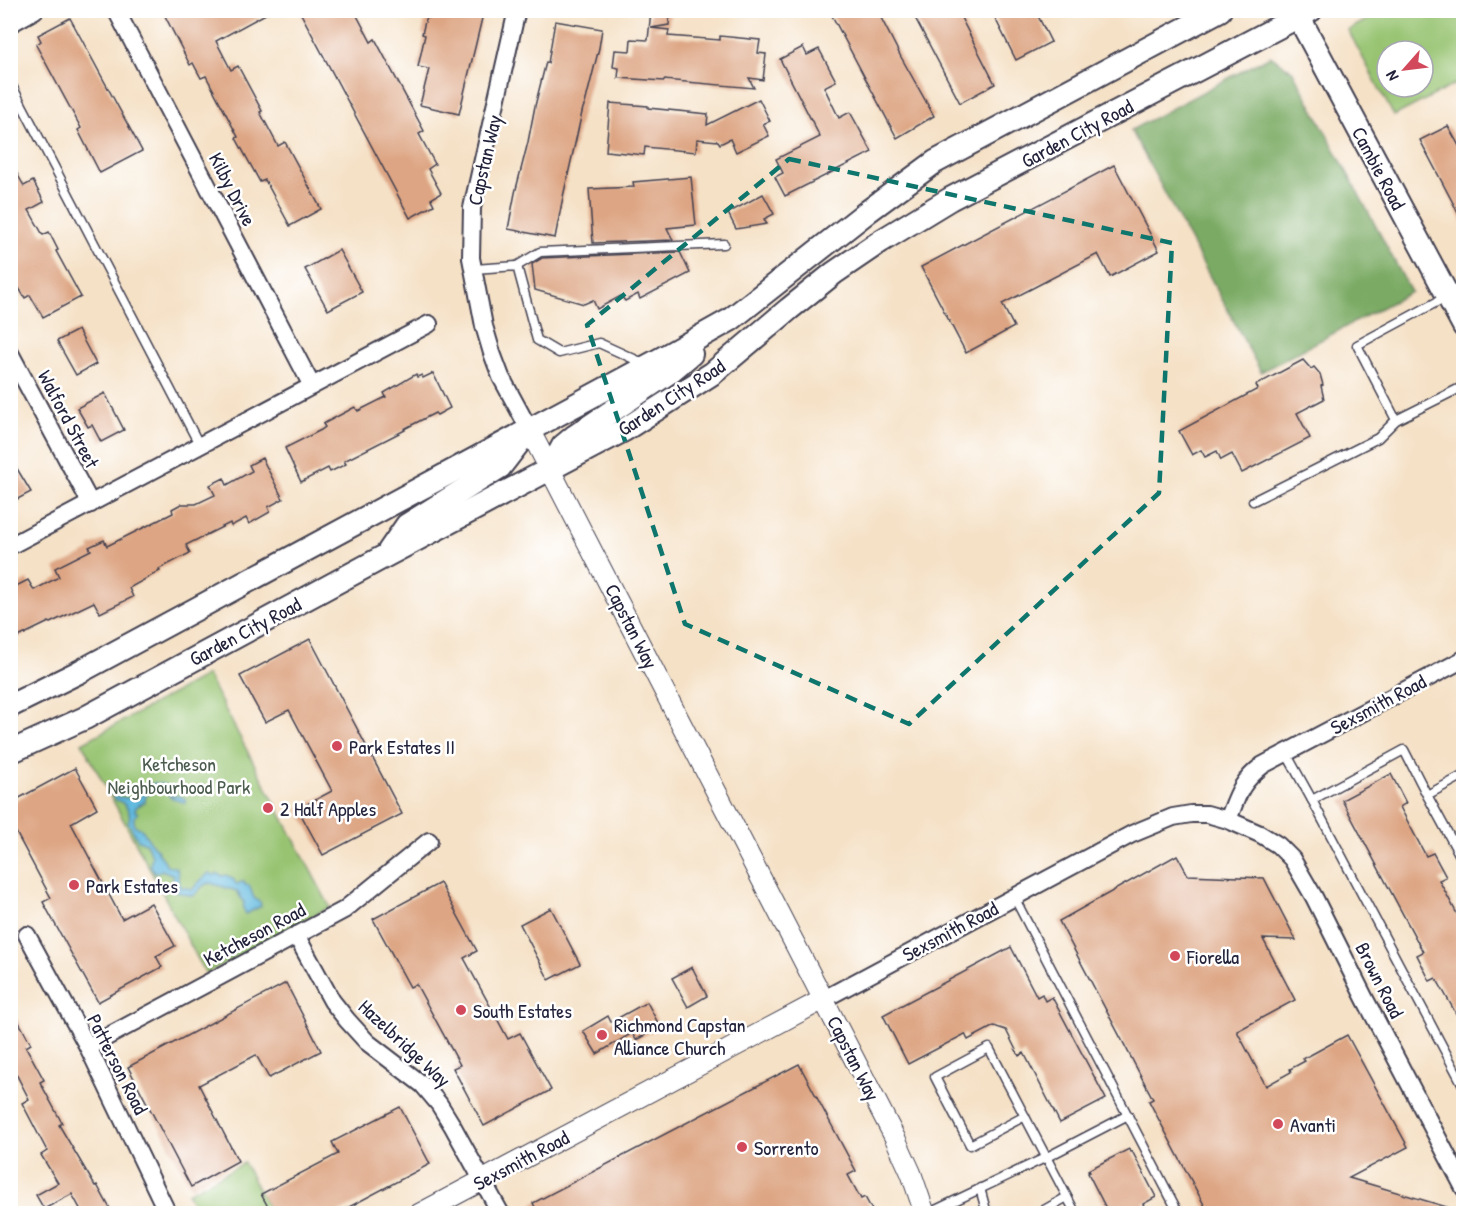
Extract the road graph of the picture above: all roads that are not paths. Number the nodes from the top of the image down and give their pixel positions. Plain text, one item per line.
1 (35, 10) edge
2 (116, 10) edge
3 (517, 10) edge
4 (1220, 10) edge
5 (1302, 13) edge
6 (10, 24) edge
7 (10, 82) edge
8 (724, 244) dead end
9 (517, 266) junction
10 (474, 269) junction
11 (1448, 296) junction
12 (730, 320) junction
13 (429, 324) dead end
14 (1464, 326) edge
15 (10, 353) edge
16 (648, 366) junction
17 (312, 386) junction
18 (1464, 386) edge
19 (1396, 420) junction
20 (530, 429) junction
21 (201, 447) junction
22 (550, 469) junction
23 (1253, 501) dead end
24 (91, 504) junction
25 (10, 546) edge
26 (387, 555) junction
27 (1464, 659) edge
28 (10, 706) edge
29 (10, 752) edge
30 (1286, 753) junction
31 (1464, 775) edge
32 (1427, 795) junction
33 (1312, 800) junction
34 (1228, 820) junction
35 (429, 841) dead end
36 (1464, 863) edge
37 (1014, 897) junction
38 (27, 935) dead end
39 (296, 935) junction
40 (824, 999) junction
41 (88, 1047) junction
42 (1464, 1087) edge
43 (1128, 1114) junction
44 (1025, 1116) junction
45 (1047, 1157) junction
46 (483, 1180) junction
47 (980, 1188) junction
48 (1464, 1188) edge
49 (1067, 1197) junction
50 (168, 1214) edge
51 (419, 1214) edge
52 (501, 1214) edge
53 (926, 1214) edge
54 (987, 1214) edge
55 (1037, 1214) edge
56 (1076, 1214) edge
57 (1179, 1214) edge

1 - 6 street
2 - 17 street, Kilby Drive
3 - 10 street, Capstan Way
4 - 12 main road, Garden City Road
5 - 11 main road, Cambie Road
5 - 22 main road, Garden City Road
7 - 21 lane
8 - 9 lane
9 - 10 lane
9 - 16 lane
10 - 20 street, Capstan Way
11 - 14 main road, Cambie Road
11 - 19 lane
12 - 16 main road, Garden City Road
12 - 22 main road
13 - 17 street
15 - 24 street, Walford Street
16 - 20 main road, Garden City Road
17 - 21 street
18 - 19 lane
19 - 23 lane
20 - 22 street, Capstan Way
20 - 26 main road
20 - 28 main road, Garden City Road
21 - 24 street
22 - 26 main road, Garden City Road
22 - 40 street, Capstan Way
24 - 25 street
26 - 29 main road, Garden City Road
27 - 30 street, Sexsmith Road
30 - 33 lane
30 - 34 street, Sexsmith Road
31 - 32 lane
32 - 33 lane
32 - 36 lane
33 - 42 lane
34 - 37 street, Sexsmith Road
34 - 48 street, Brown Road
35 - 39 street, Ketcheson Road
37 - 40 street, Sexsmith Road
37 - 43 lane
38 - 41 street, Patterson Road
39 - 41 street, Ketcheson Road
39 - 46 street, Hazelbridge Way
40 - 46 street, Sexsmith Road
40 - 53 street, Capstan Way
41 - 50 street, Patterson Road
43 - 45 lane
43 - 57 lane
44 - 44 lane
44 - 45 lane
45 - 47 lane
45 - 49 lane
46 - 51 street, Sexsmith Road
46 - 52 street, Hazelbridge Way
47 - 53 lane
47 - 54 lane
49 - 55 lane
49 - 56 lane

